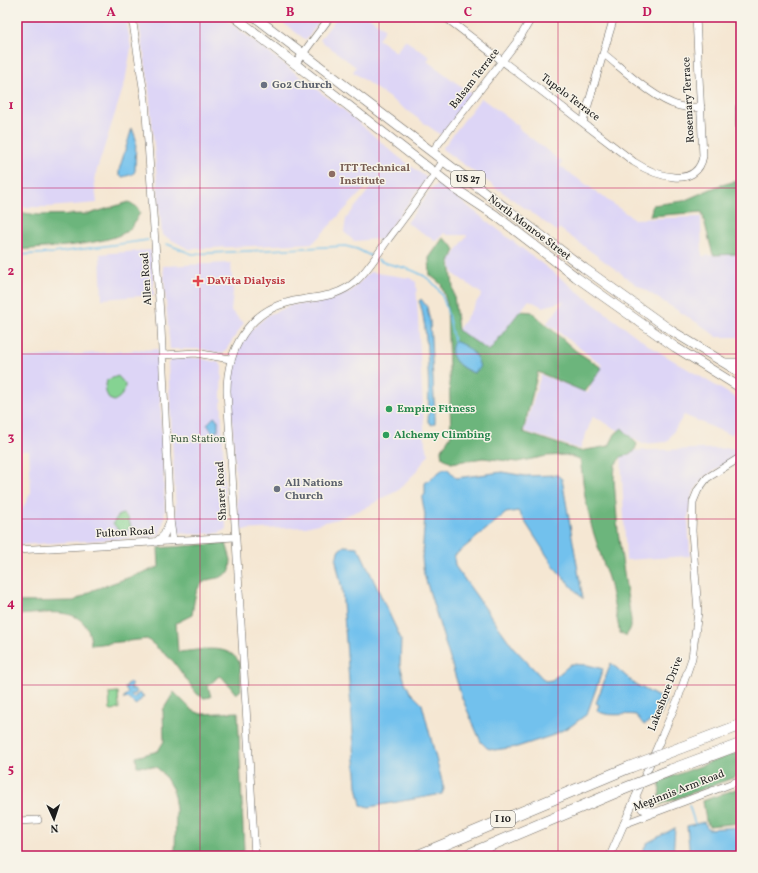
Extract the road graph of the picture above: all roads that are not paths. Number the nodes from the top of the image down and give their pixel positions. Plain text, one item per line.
1 (132, 17) edge
2 (236, 17) edge
3 (255, 17) edge
4 (330, 17) edge
5 (445, 17) edge
6 (532, 17) edge
7 (614, 17) edge
8 (696, 17) edge
9 (303, 53) junction
10 (604, 54) junction
11 (502, 61) junction
12 (296, 63) junction
13 (741, 95) edge
14 (701, 107) junction
15 (380, 112) junction
16 (583, 122) junction
17 (372, 124) junction
18 (432, 152) junction
19 (741, 158) edge
20 (444, 161) junction
21 (435, 174) junction
22 (689, 175) joint
23 (514, 215) junction
24 (525, 223) junction
25 (506, 224) junction
26 (516, 232) junction
27 (588, 271) junction
28 (576, 277) junction
29 (584, 283) junction
30 (672, 331) junction
31 (664, 339) junction
32 (163, 354) junction
33 (230, 359) junction
34 (721, 361) junction
35 (741, 362) edge
36 (741, 373) edge
37 (741, 388) edge
38 (741, 457) edge
39 (170, 520) junction
40 (235, 537) junction
41 (173, 541) junction
42 (156, 542) junction
43 (17, 550) edge
44 (741, 724) edge
45 (741, 744) edge
46 (741, 780) edge
47 (636, 797) junction
48 (654, 812) junction
49 (38, 820) dead end
50 (17, 821) edge
51 (624, 824) junction
52 (255, 856) edge
53 (416, 856) edge
54 (465, 856) edge
55 (610, 856) edge

1 - 32 street, Allen Road
2 - 12 main road, North Monroe Street / US 27
3 - 9 main road, North Monroe Street / US 27
4 - 9 street
5 - 11 street, Tupelo Terrace
6 - 11 street, Balsam Terrace
7 - 10 street
8 - 14 street, Rosemary Terrace
9 - 12 street
9 - 15 main road, North Monroe Street / US 27
10 - 14 street
10 - 16 street
11 - 16 street, Tupelo Terrace
11 - 18 street, Balsam Terrace
12 - 17 main road, North Monroe Street / US 27
13 - 19 street
14 - 22 street, Rosemary Terrace
15 - 17 main road
15 - 18 main road, North Monroe Street / US 27
16 - 22 street, Tupelo Terrace
17 - 21 main road, North Monroe Street / US 27
18 - 20 main road, North Monroe Street / US 27
20 - 21 street, Sharer Road
20 - 23 main road, North Monroe Street / US 27
21 - 25 main road, North Monroe Street / US 27
21 - 33 street, Sharer Road
23 - 24 main road, North Monroe Street / US 27
23 - 25 main road
24 - 26 main road
24 - 27 main road, North Monroe Street / US 27
25 - 26 main road, North Monroe Street / US 27
26 - 28 main road, North Monroe Street / US 27
27 - 28 main road
27 - 29 main road
27 - 30 main road, North Monroe Street / US 27
28 - 29 main road, North Monroe Street / US 27
29 - 31 main road, North Monroe Street / US 27
30 - 31 main road
30 - 34 main road, North Monroe Street / US 27
31 - 37 main road, North Monroe Street / US 27
32 - 33 street
32 - 39 street, Allen Road
33 - 40 street, Sharer Road
34 - 35 street
34 - 36 main road, North Monroe Street / US 27
38 - 47 street, Lakeshore Drive
39 - 41 street, Allen Road
39 - 42 street
40 - 41 street, Fulton Road
40 - 52 street, Sharer Road
41 - 42 street, Fulton Road
42 - 43 street, Fulton Road
44 - 53 highway, I 10, bridge
45 - 54 highway, I 10, bridge
46 - 48 street, Meginnis Arm Road
47 - 48 street
47 - 51 street, Lakeshore Drive
48 - 51 street, Meginnis Arm Road
49 - 50 street
51 - 55 street, Lakeshore Drive

